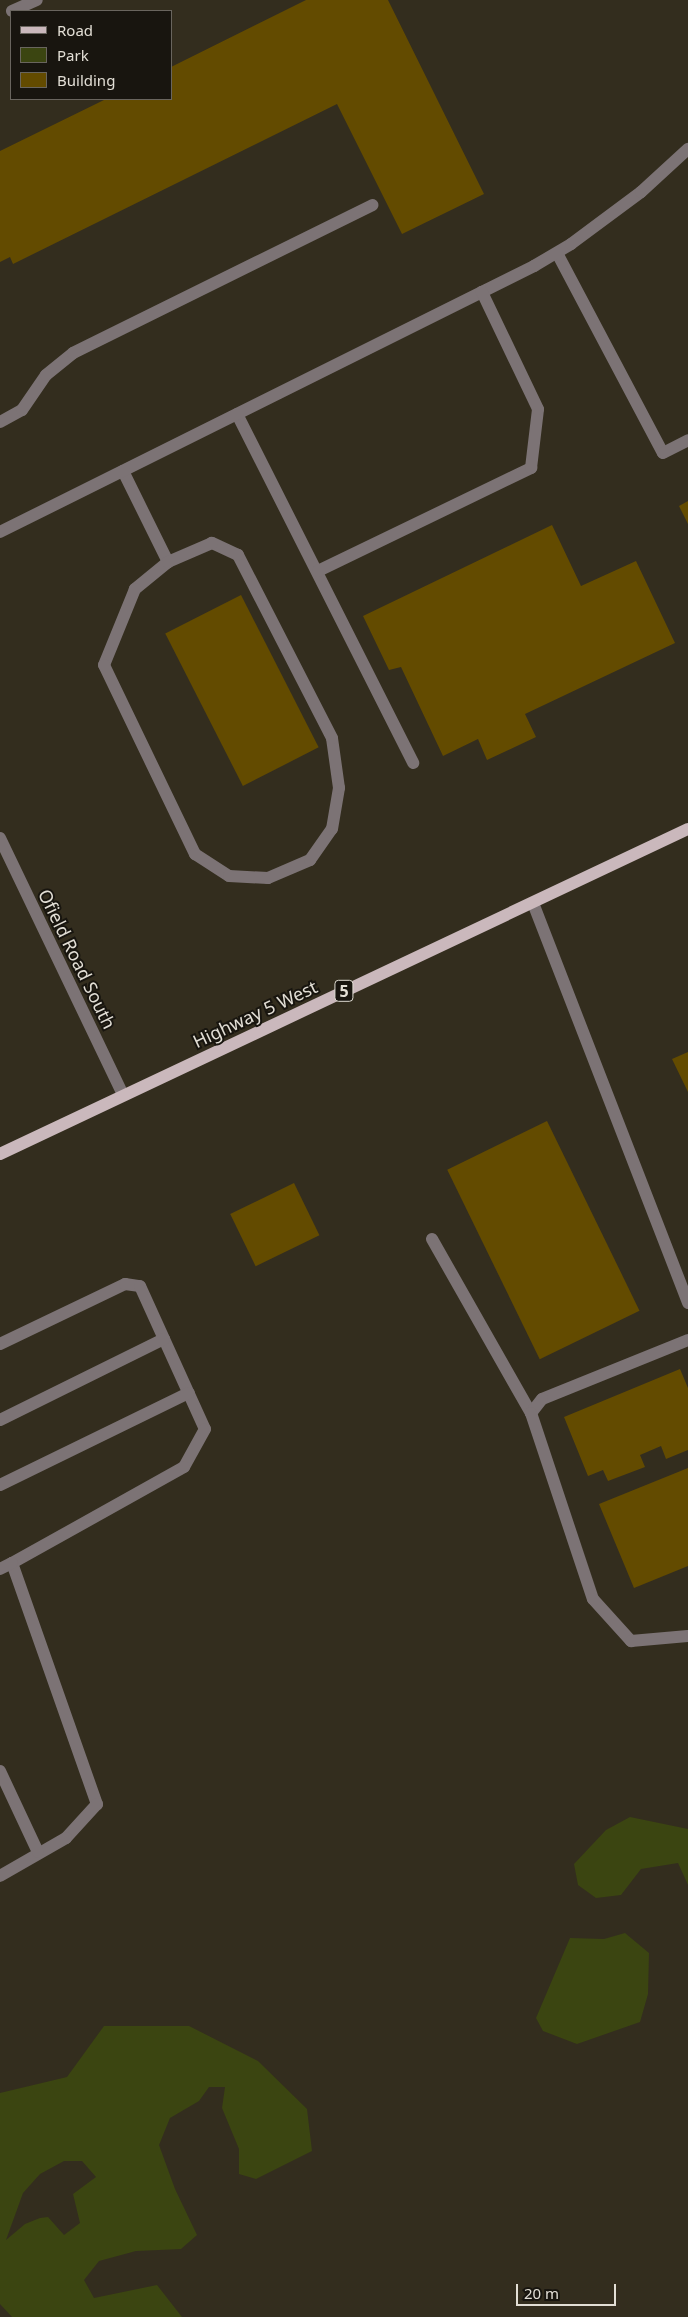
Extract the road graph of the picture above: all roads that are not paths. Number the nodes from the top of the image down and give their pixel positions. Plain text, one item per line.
1 (37, 0) edge
2 (14, 10) edge
3 (686, 155) edge
4 (372, 205) dead end
5 (557, 253) junction
6 (482, 292) junction
7 (237, 414) junction
8 (0, 422) edge
9 (688, 440) edge
10 (123, 471) junction
11 (0, 532) edge
12 (168, 562) junction
13 (318, 571) junction
14 (413, 763) dead end
15 (688, 829) edge
16 (0, 838) edge
17 (533, 903) junction
18 (124, 1095) junction
19 (0, 1154) edge
20 (432, 1239) dead end
21 (688, 1303) edge
22 (164, 1339) junction
23 (688, 1340) edge
24 (0, 1344) edge
25 (188, 1393) junction
26 (531, 1413) junction
27 (0, 1420) edge
28 (0, 1485) edge
29 (12, 1563) junction
30 (0, 1569) edge
31 (688, 1636) edge
32 (0, 1771) edge
33 (38, 1852) junction
34 (0, 1876) edge

1 - 2 street
3 - 5 street
4 - 8 street
5 - 6 street
5 - 9 street
6 - 7 street
6 - 13 street
7 - 10 street
7 - 13 street
10 - 11 street
10 - 12 street
12 - 12 street
13 - 14 street
15 - 17 main road, Highway 5 West / 5
16 - 18 street, Ofield Road South
17 - 18 main road, Highway 5 West / 5
17 - 21 street
18 - 19 main road, Highway 5 West / 5
20 - 26 street
22 - 24 street
22 - 25 street
22 - 27 street
23 - 26 street
25 - 28 street
25 - 29 street
26 - 31 street
29 - 30 street
29 - 33 street
32 - 33 street
33 - 34 street

